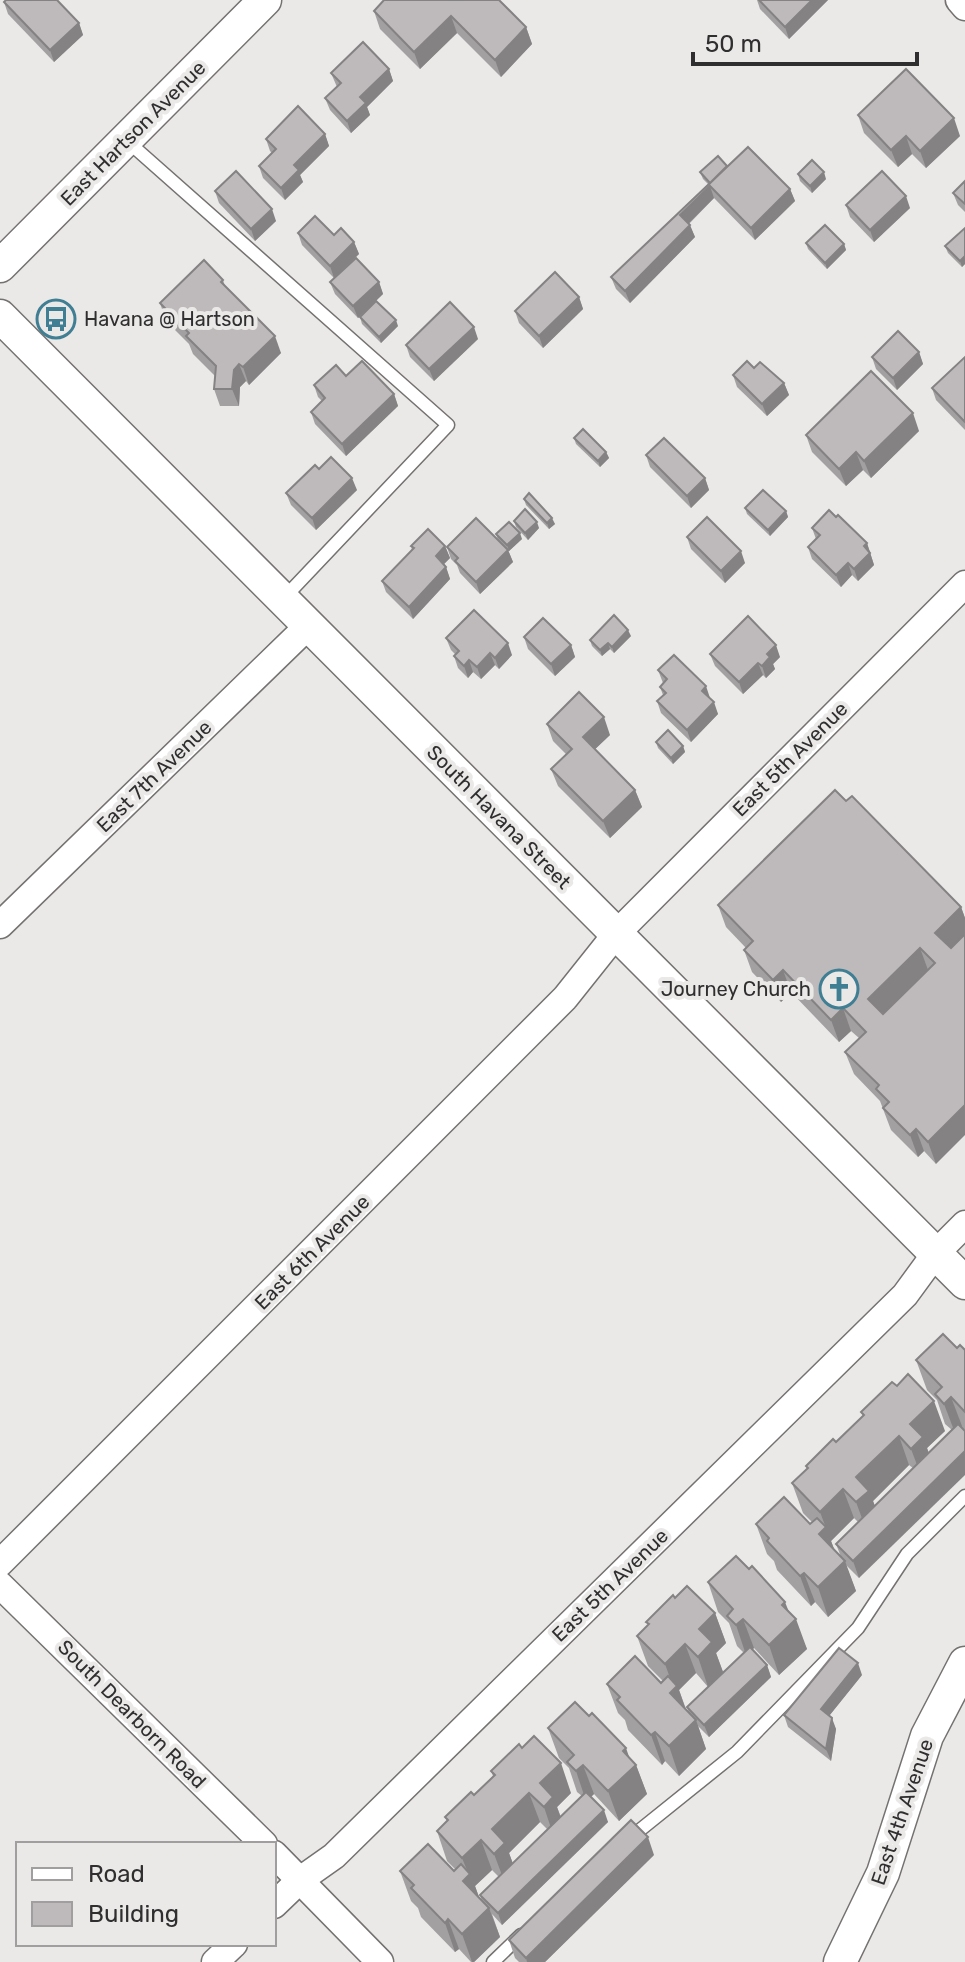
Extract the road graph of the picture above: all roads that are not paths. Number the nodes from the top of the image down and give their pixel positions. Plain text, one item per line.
1 (265, 0) edge
2 (959, 0) edge
3 (965, 7) edge
4 (126, 140) junction
5 (0, 266) edge
6 (0, 316) edge
7 (965, 584) edge
8 (282, 599) junction
9 (308, 626) junction
10 (0, 925) edge
11 (616, 934) junction
12 (965, 1224) edge
13 (935, 1254) junction
14 (965, 1283) edge
15 (965, 1496) edge
16 (0, 1563) edge
17 (0, 1585) edge
18 (965, 1663) edge
19 (262, 1842) edge
20 (618, 1849) edge
21 (276, 1856) edge
22 (300, 1880) junction
23 (276, 1903) edge
24 (527, 1929) edge
25 (232, 1946) edge
26 (215, 1962) edge
27 (380, 1962) edge
28 (493, 1962) edge
29 (840, 1962) edge

1 - 4 street, East Hartson Avenue
2 - 3 street
4 - 5 street, East Hartson Avenue
4 - 8 lane
6 - 8 street, South Havana Street
7 - 11 street, East 5th Avenue
8 - 9 street, South Havana Street
9 - 10 street, East 7th Avenue
9 - 11 street, South Havana Street
11 - 13 street, South Havana Street
11 - 16 street, East 6th Avenue
12 - 13 street
13 - 14 street, South Havana Street
13 - 22 street, East 5th Avenue
15 - 20 lane
17 - 19 street, South Dearborn Road
18 - 29 street, East 4th Avenue
21 - 22 street
22 - 23 street, East 5th Avenue
22 - 27 street
24 - 28 lane
25 - 26 street

